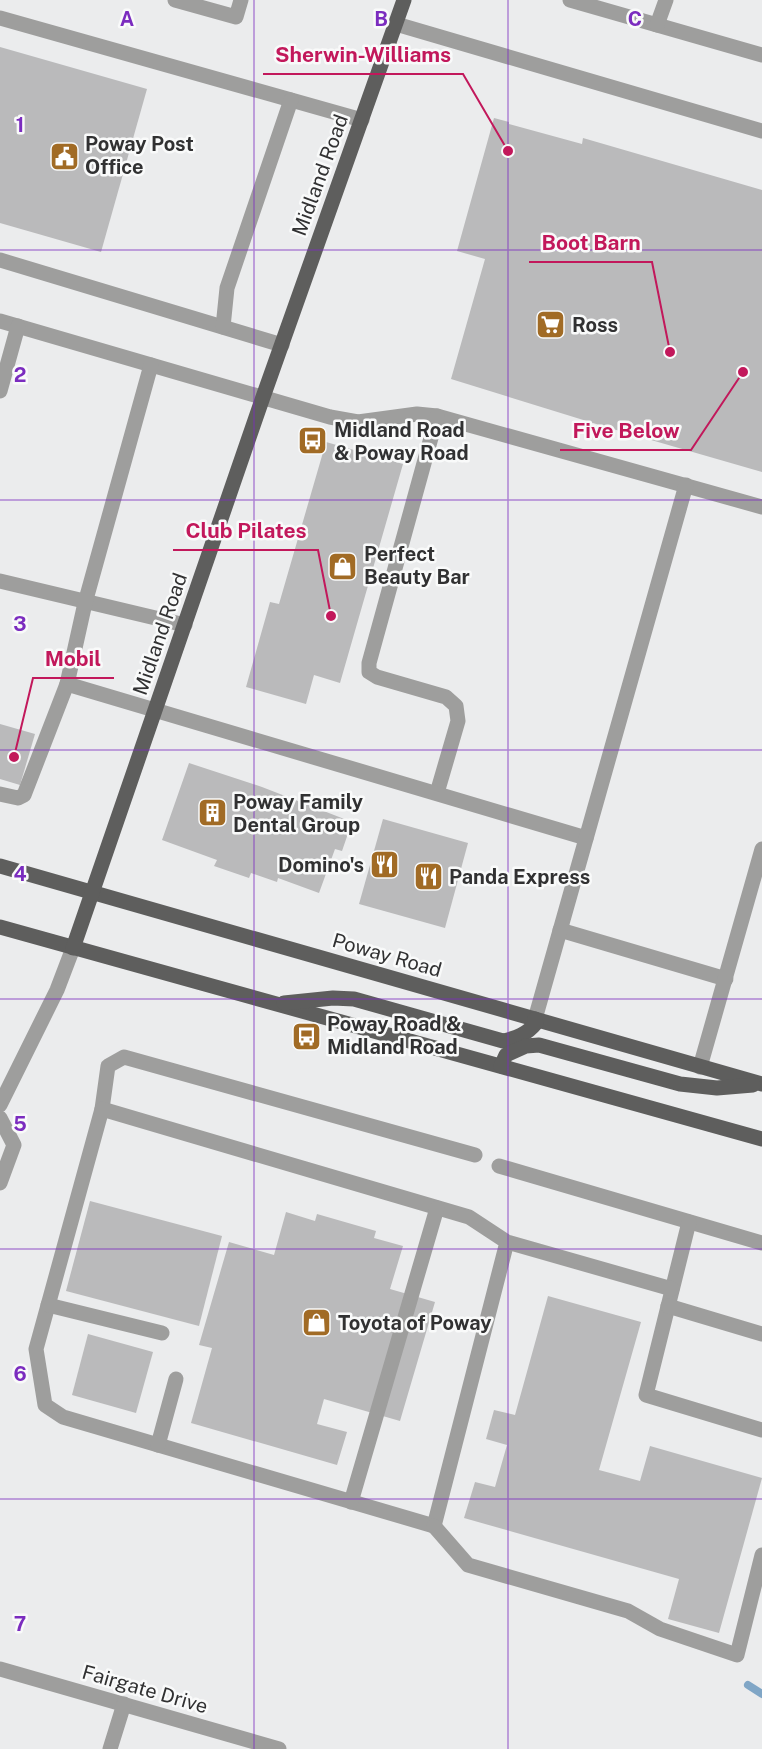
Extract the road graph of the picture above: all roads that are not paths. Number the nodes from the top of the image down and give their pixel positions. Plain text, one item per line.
1 (175, 0) edge
2 (241, 0) edge
3 (404, 0) edge
4 (570, 0) edge
5 (666, 0) edge
6 (0, 18) edge
7 (396, 24) junction
8 (657, 25) junction
9 (762, 56) edge
10 (291, 100) junction
11 (362, 120) junction
12 (762, 131) edge
13 (0, 260) edge
14 (0, 321) edge
15 (18, 326) junction
16 (223, 327) junction
17 (282, 345) junction
18 (151, 365) junction
19 (0, 391) edge
20 (263, 397) junction
21 (437, 416) junction
22 (686, 485) junction
23 (762, 507) edge
24 (0, 581) edge
25 (85, 603) junction
26 (185, 625) junction
27 (67, 684) junction
28 (156, 711) junction
29 (437, 793) junction
30 (0, 794) edge
31 (586, 838) junction
32 (762, 849) edge
33 (0, 866) edge
34 (94, 893) junction
35 (0, 927) edge
36 (560, 930) junction
37 (73, 948) junction
38 (726, 979) junction
39 (276, 1004) junction
40 (535, 1019) junction
41 (501, 1066) junction
42 (700, 1067) junction
43 (762, 1084) edge
44 (0, 1105) edge
45 (102, 1109) junction
46 (0, 1118) edge
47 (762, 1139) edge
48 (474, 1155) dead end
49 (499, 1166) dead end
50 (0, 1182) edge
51 (437, 1208) junction
52 (689, 1222) junction
53 (507, 1242) junction
54 (762, 1243) edge
55 (672, 1288) junction
56 (48, 1305) junction
57 (668, 1306) junction
58 (162, 1333) dead end
59 (762, 1334) edge
60 (176, 1378) dead end
61 (762, 1430) edge
62 (158, 1445) junction
63 (351, 1502) junction
64 (434, 1526) junction
65 (762, 1555) edge
66 (0, 1669) edge
67 (124, 1704) junction
68 (110, 1749) edge
69 (279, 1749) edge

1 - 2 street
3 - 7 main road, Midland Road
4 - 8 street
5 - 8 street
6 - 10 street
7 - 11 main road, Midland Road
7 - 12 street
8 - 9 street
10 - 11 street
10 - 16 street
11 - 17 main road, Midland Road
13 - 16 street
14 - 15 street
15 - 18 street
15 - 19 street
16 - 17 street
17 - 20 main road, Midland Road
18 - 20 street
18 - 25 street
20 - 21 street
20 - 26 main road, Midland Road
21 - 22 street
21 - 29 street
22 - 23 street
22 - 31 street
24 - 25 street
25 - 26 street
25 - 27 street
26 - 28 main road, Midland Road
27 - 28 street
27 - 30 street
28 - 29 street
28 - 34 main road, Midland Road
29 - 31 street
31 - 36 street
32 - 38 street
33 - 34 main road, Poway Road
34 - 37 main road, Midland Road
34 - 40 main road, Poway Road
35 - 37 main road
36 - 38 street
36 - 40 street
37 - 39 main road
37 - 44 street, Midland Road
38 - 42 street
39 - 40 main road
39 - 41 main road
40 - 42 main road, Poway Road
41 - 43 main road
41 - 47 main road
42 - 43 main road, Poway Road
45 - 48 street
45 - 51 street
45 - 56 street
46 - 50 street
49 - 52 street
51 - 53 street
51 - 63 street
52 - 54 street
52 - 55 street
53 - 55 street
53 - 64 street
55 - 57 street
56 - 58 street
56 - 62 street
57 - 59 street
57 - 61 street
60 - 62 street
62 - 63 street
63 - 64 street
64 - 65 street
66 - 67 street, Fairgate Drive
67 - 68 street
67 - 69 street, Fairgate Drive

